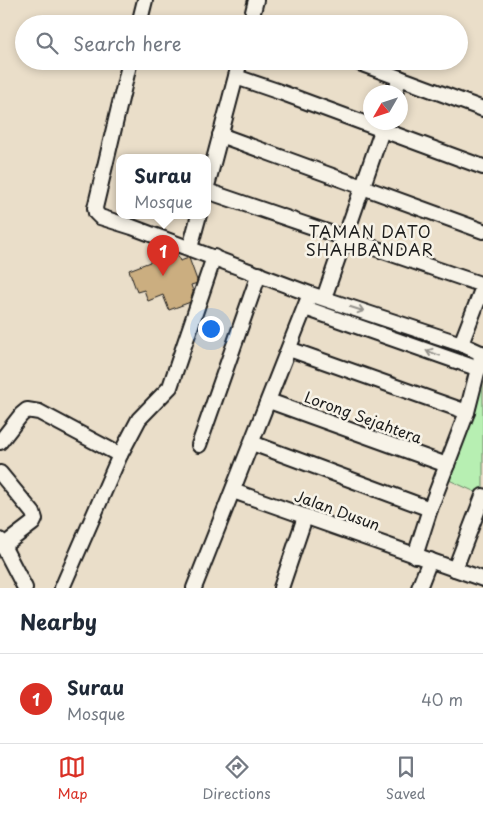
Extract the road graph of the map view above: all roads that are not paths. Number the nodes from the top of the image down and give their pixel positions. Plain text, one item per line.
1 (145, 0) edge
2 (256, 0) edge
3 (141, 15) edge
4 (253, 15) edge
5 (128, 70) edge
6 (238, 70) edge
7 (378, 70) edge
8 (236, 77) junction
9 (400, 78) junction
10 (398, 85) edge
11 (483, 109) edge
12 (363, 119) edge
13 (382, 130) edge
14 (393, 130) edge
15 (220, 135) junction
16 (483, 167) edge
17 (211, 170) edge
18 (362, 186) junction
19 (211, 192) edge
20 (198, 219) edge
21 (483, 231) edge
22 (345, 238) junction
23 (190, 248) junction
24 (214, 258) junction
25 (259, 274) junction
26 (483, 286) edge
27 (317, 296) junction
28 (305, 308) junction
29 (461, 344) junction
30 (289, 349) junction
31 (482, 353) edge
32 (479, 369) junction
33 (269, 401) junction
34 (468, 412) junction
35 (0, 442) edge
36 (252, 443) junction
37 (200, 445) dead end
38 (120, 455) junction
39 (447, 465) junction
40 (0, 472) edge
41 (233, 491) junction
42 (483, 496) edge
43 (430, 509) junction
44 (305, 517) junction
45 (479, 518) edge
46 (1, 543) edge
47 (415, 556) junction
48 (430, 560) junction
49 (455, 569) junction
50 (483, 579) edge
51 (25, 588) edge
52 (62, 588) edge
53 (194, 588) edge
54 (281, 588) edge
55 (419, 588) edge

1 - 3 street
2 - 4 street
5 - 23 street
6 - 8 street
7 - 9 street
8 - 12 street
8 - 15 street
9 - 10 street
9 - 11 street
13 - 18 street
14 - 16 street
15 - 17 street
15 - 18 street
18 - 21 street
18 - 22 street
19 - 22 street
20 - 23 street
22 - 26 street
22 - 27 street
23 - 24 street
24 - 25 street
24 - 38 street
25 - 27 street
25 - 37 street
26 - 29 street
27 - 28 street
27 -> 29 street
28 - 30 street
32 -> 28 street
29 - 31 street
30 - 33 street
30 - 34 street
31 - 32 street
32 - 34 street
33 - 36 street
33 - 39 street, Lorong Sejahtera
34 - 39 street
35 - 38 street
36 - 41 street
36 - 43 street
38 - 52 street
39 - 43 street
40 - 46 street
41 - 44 street, Jalan Dusun
41 - 53 street
42 - 45 street
43 - 47 street
44 - 47 street, Jalan Dusun
44 - 54 street
45 - 49 street
46 - 51 street
47 - 48 street, Jalan Dusun
48 - 49 street, Jalan Dusun
48 - 55 street
49 - 50 street, Jalan Dusun

